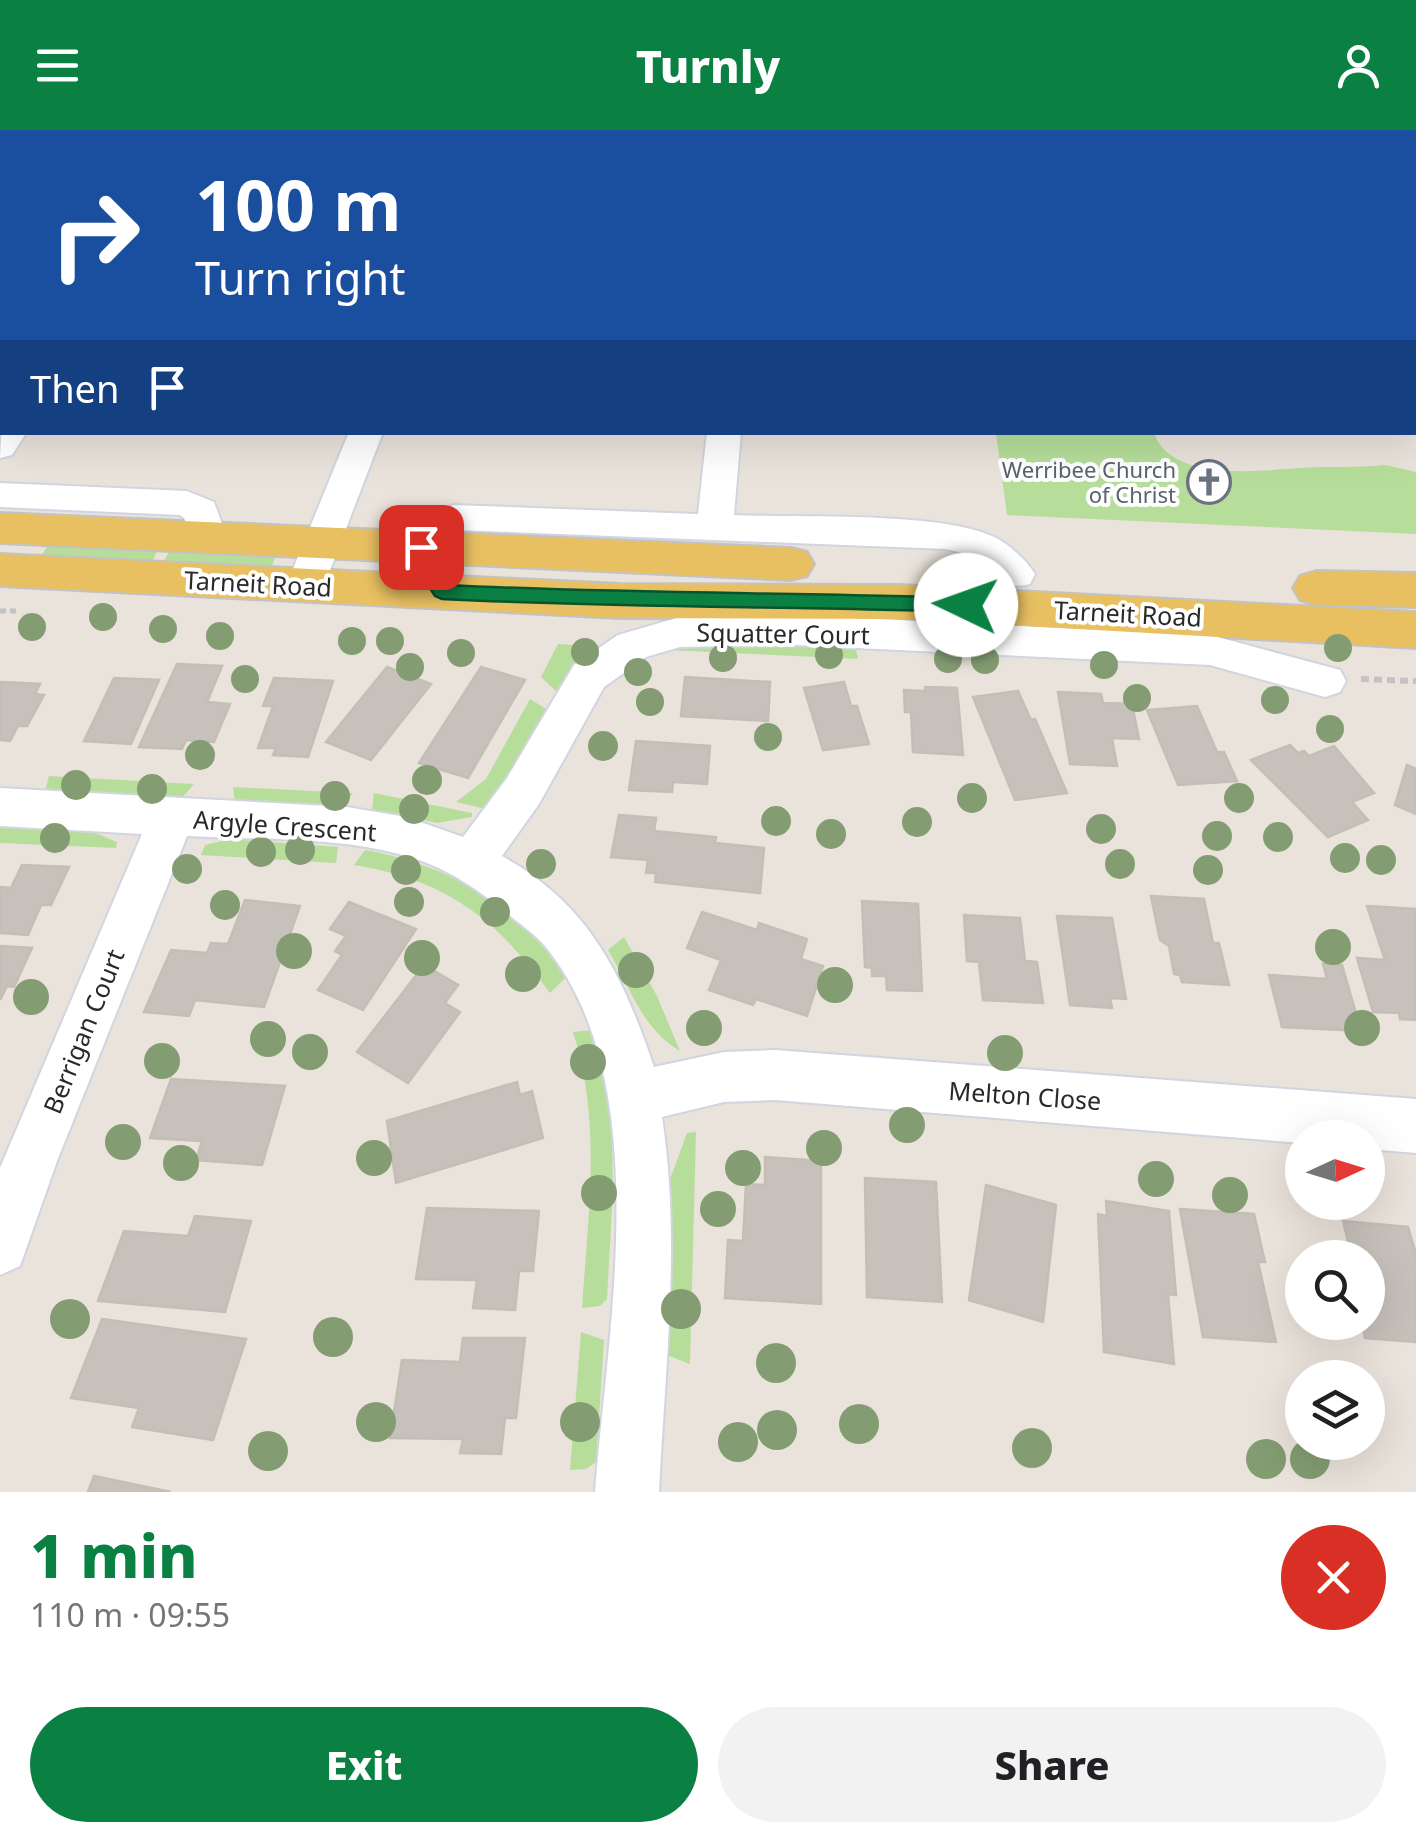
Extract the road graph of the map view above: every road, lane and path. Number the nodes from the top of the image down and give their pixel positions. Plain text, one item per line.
1 (365, 435) edge
2 (724, 435) edge
3 (0, 495) edge
4 (715, 527) junction
5 (0, 528) edge
6 (208, 537) junction
7 (323, 542) junction
8 (421, 547) junction
9 (0, 570) edge
10 (1016, 574) junction
11 (305, 586) junction
12 (1416, 590) edge
13 (442, 592) junction
14 (1416, 630) edge
15 (1325, 681) joint
16 (1416, 681) edge
17 (0, 807) edge
18 (172, 817) junction
19 (472, 862) junction
20 (636, 1097) junction
21 (1416, 1126) edge
22 (0, 1246) edge
23 (627, 1492) edge

1 - 7 street
2 - 4 street
3 - 6 street, Tarneit Road
4 - 8 street
4 - 10 street
5 - 6 main road, Tarneit Road
6 - 7 main road, Tarneit Road
7 - 8 main road, Tarneit Road
7 - 11 street
8 - 10 main road, Tarneit Road
8 - 13 street
9 - 11 main road, Tarneit Road
10 - 12 main road, Tarneit Road
11 - 13 main road, Tarneit Road
13 - 14 main road, Tarneit Road
15 - 16 path
15 - 19 street, Squatter Court
17 - 18 street, Argyle Crescent
18 - 19 street, Argyle Crescent
18 - 22 street, Berrigan Court
19 - 20 street, Argyle Crescent
20 - 21 street, Melton Close
20 - 23 street, Argyle Crescent

